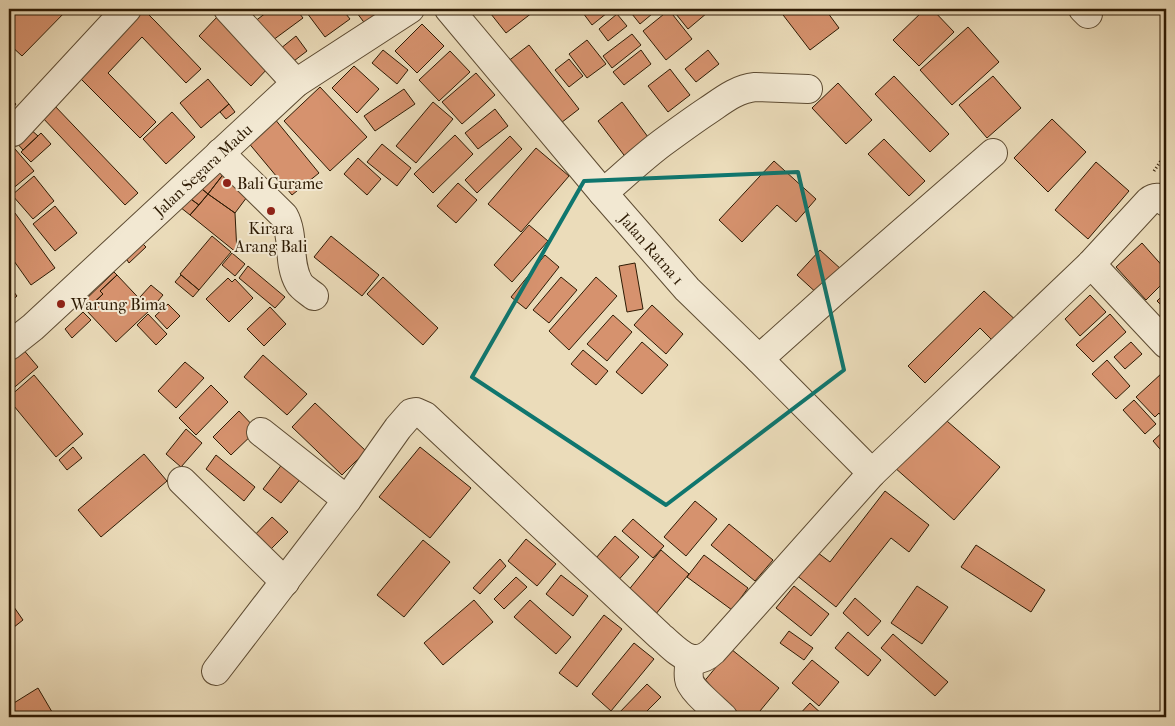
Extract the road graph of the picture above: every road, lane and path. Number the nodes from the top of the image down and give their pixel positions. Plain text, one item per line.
1 (126, 9) edge
2 (228, 9) edge
3 (410, 9) edge
4 (449, 9) edge
5 (296, 83) junction
6 (808, 89) dead end
7 (14, 132) dead end
8 (993, 153) dead end
9 (220, 154) junction
10 (603, 193) junction
11 (1166, 202) edge
12 (1091, 264) junction
13 (314, 296) dead end
14 (1166, 344) edge
15 (9, 346) edge
16 (759, 359) junction
17 (261, 432) dead end
18 (872, 473) junction
19 (182, 481) dead end
20 (347, 500) junction
21 (285, 582) junction
22 (690, 658) junction
23 (216, 671) dead end
24 (723, 717) edge

1 - 7 street
2 - 5 street
3 - 5 street, Jalan Segara Madu
4 - 10 street, Jalan Ratna 1
5 - 9 street, Jalan Segara Madu
6 - 10 street
8 - 16 street
9 - 13 street
9 - 15 street, Jalan Segara Madu
10 - 16 street, Jalan Ratna 1
11 - 12 street
12 - 14 street
12 - 18 street
16 - 18 street, Jalan Ratna 1
17 - 20 street
18 - 22 street
19 - 21 street
20 - 21 street
20 - 22 street
21 - 23 street
22 - 24 street

